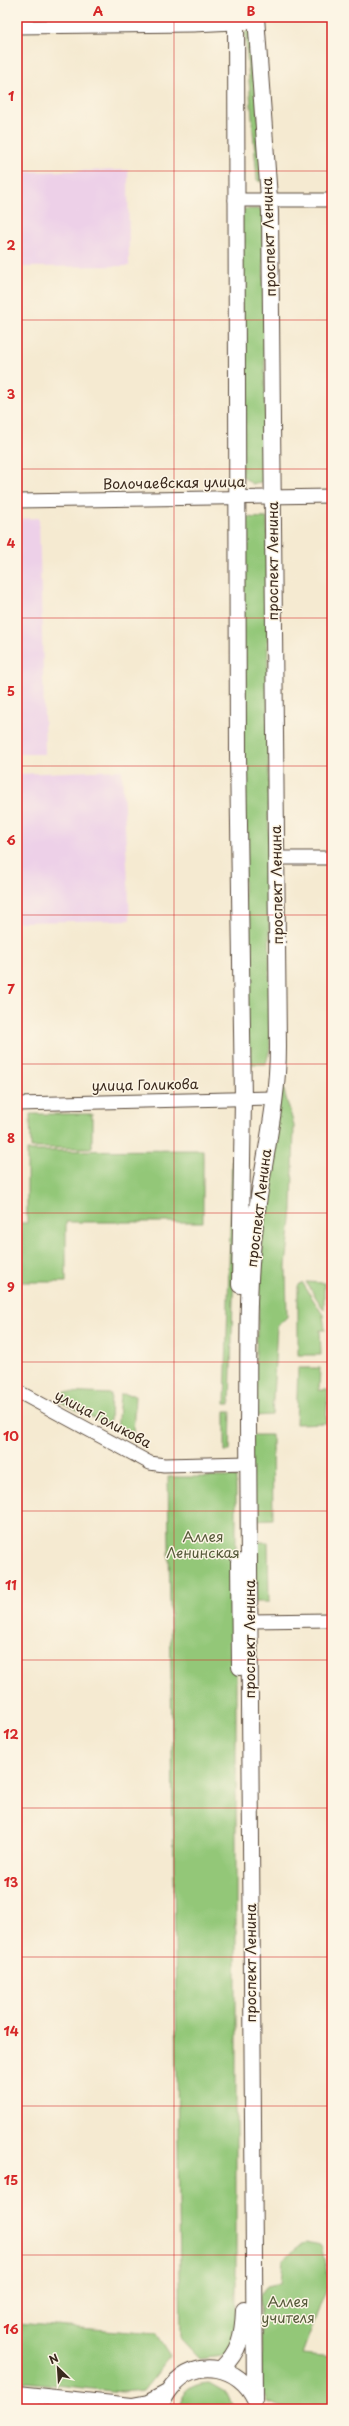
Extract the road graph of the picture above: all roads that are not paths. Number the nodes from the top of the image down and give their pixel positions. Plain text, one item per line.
1 (236, 20) edge
2 (256, 20) edge
3 (17, 27) edge
4 (270, 199) junction
5 (235, 200) junction
6 (332, 200) edge
7 (332, 496) edge
8 (273, 497) junction
9 (237, 498) junction
10 (17, 501) edge
11 (277, 858) junction
12 (332, 858) edge
13 (274, 1098) junction
14 (243, 1099) junction
15 (17, 1104) edge
16 (17, 1391) edge
17 (243, 1463) junction
18 (332, 1620) edge
19 (245, 1621) junction
20 (221, 2369) junction
21 (167, 2393) junction
22 (17, 2394) edge
23 (17, 2405) edge
24 (258, 2406) edge
25 (60, 2409) edge
26 (162, 2409) edge

1 - 2 street
1 - 3 street
1 - 5 main road, проспект Ленина
2 - 4 main road, проспект Ленина
4 - 5 street
4 - 6 street
4 - 8 main road, проспект Ленина
5 - 9 main road, проспект Ленина
7 - 8 street, Волочаевская улица
8 - 9 street, Волочаевская улица
8 - 11 main road, проспект Ленина
9 - 10 street, Волочаевская улица
9 - 14 main road, проспект Ленина
11 - 12 street
11 - 13 main road, проспект Ленина
13 - 14 street, улица Голикова
13 - 17 main road, проспект Ленина
14 - 15 street, улица Голикова
14 - 17 main road, проспект Ленина
16 - 17 street, улица Голикова
17 - 19 main road, проспект Ленина
18 - 19 street
19 - 20 main road, проспект Ленина
19 - 24 main road, проспект Ленина
20 - 21 main road
20 - 24 main road
21 - 22 main road
21 - 26 main road
23 - 25 main road

